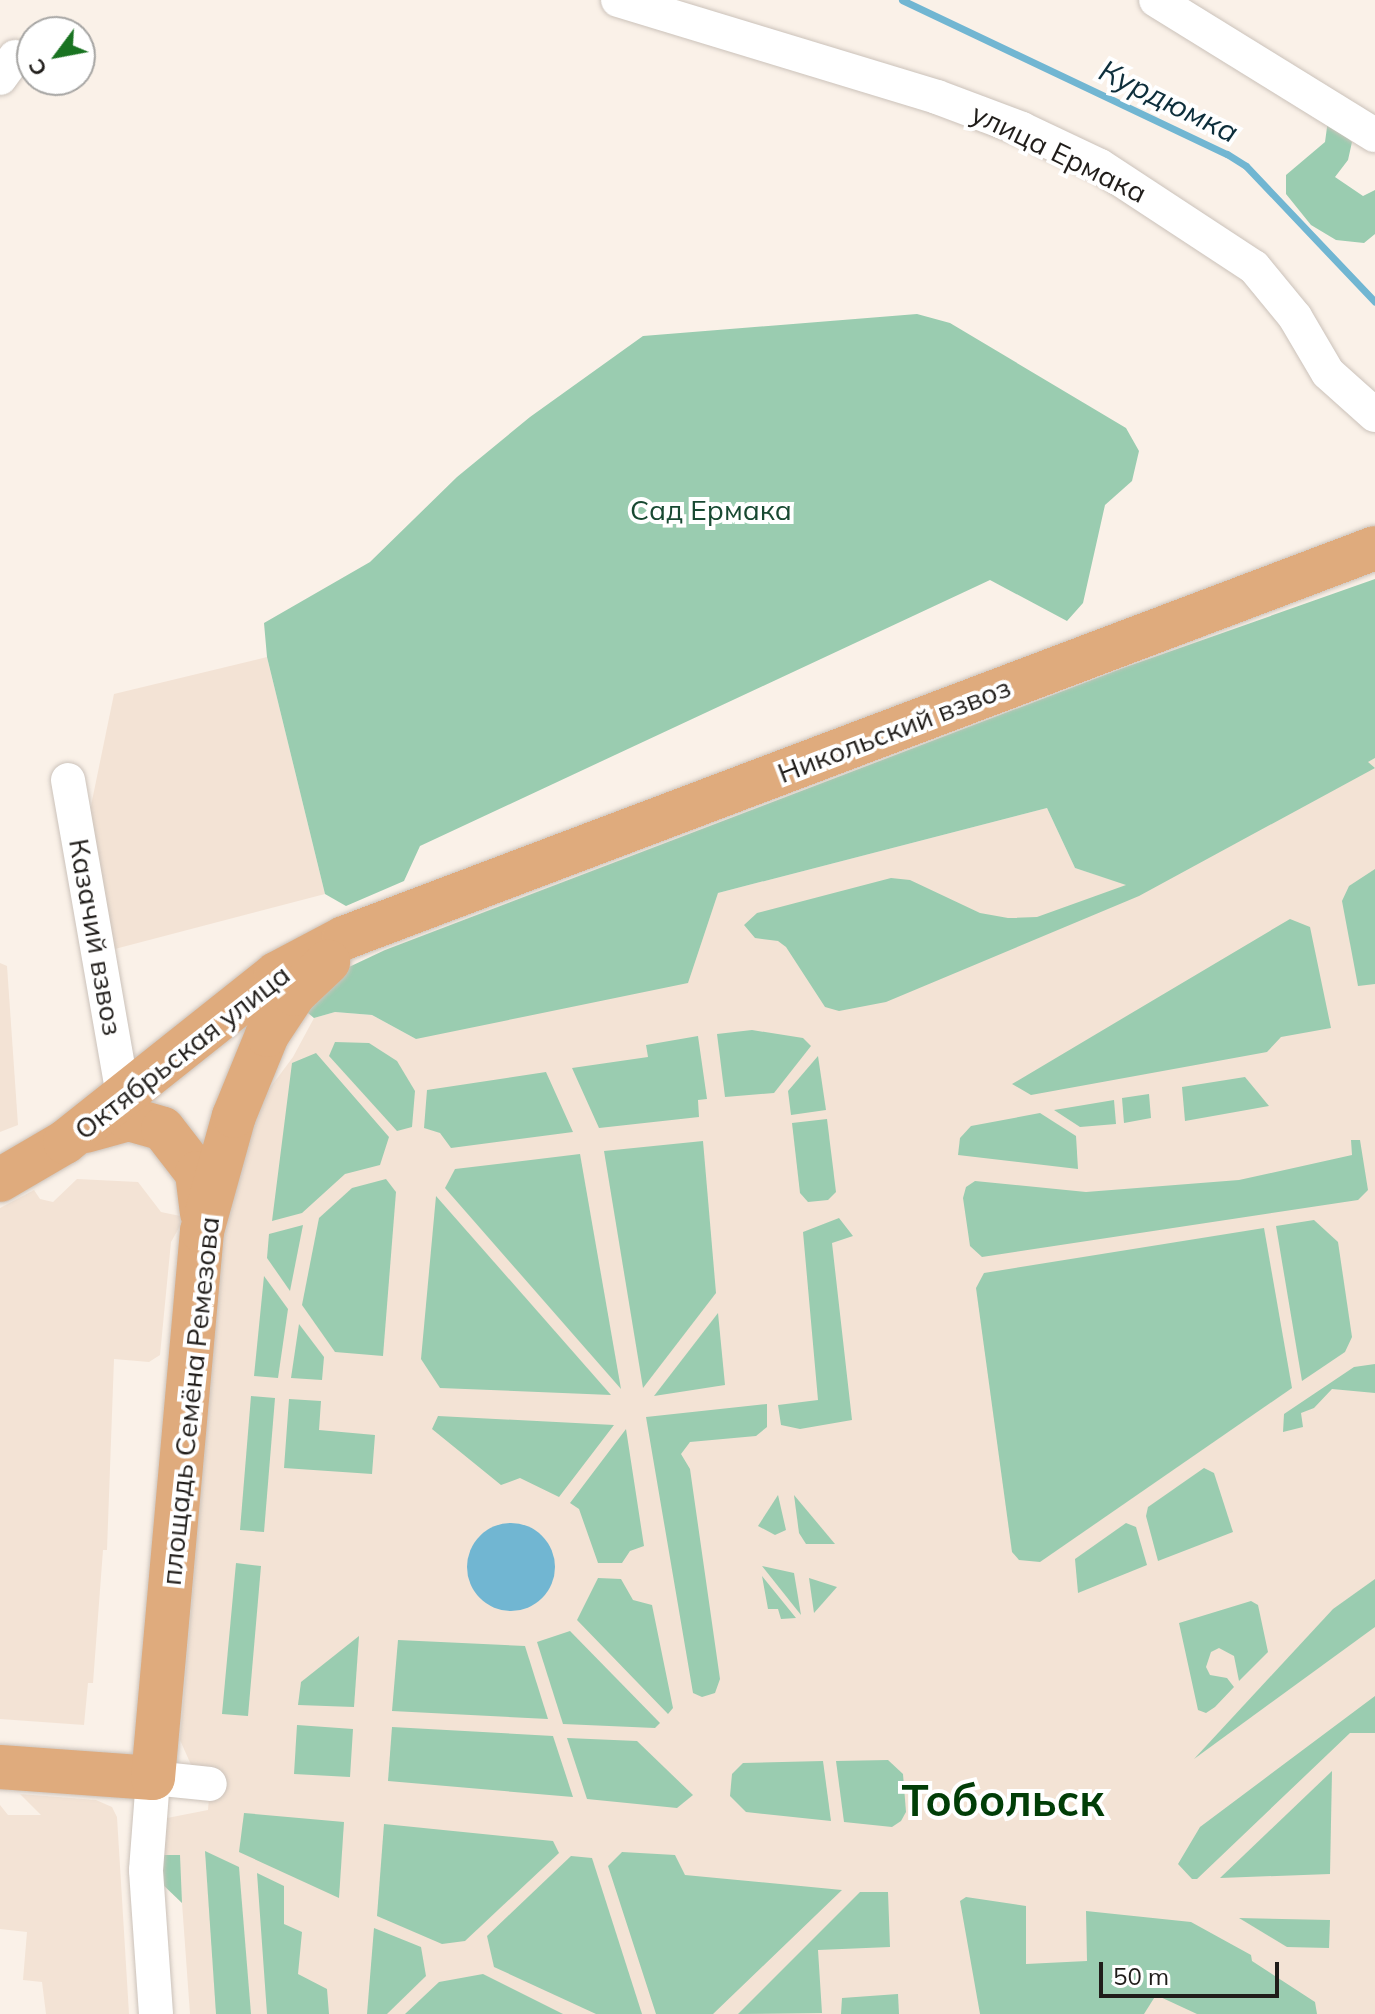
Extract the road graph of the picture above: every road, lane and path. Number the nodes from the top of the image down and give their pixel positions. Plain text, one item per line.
1 (618, 0) edge
2 (1174, 4) edge
3 (1375, 135) edge
4 (1375, 415) edge
5 (1375, 548) edge
6 (68, 780) dead end
7 (413, 911) junction
8 (123, 1095) junction
9 (65, 1142) junction
10 (0, 1180) edge
11 (202, 1231) junction
12 (0, 1767) edge
13 (153, 1778) junction
14 (210, 1784) dead end
15 (156, 2014) edge

1 - 4 street, улица Ермака
2 - 3 street
5 - 7 main road, Никольский взвоз
6 - 8 street, Казачий взвоз
7 - 8 main road, Октябрьская улица
7 - 11 main road, площадь Семёна Ремезова
8 - 9 main road, Октябрьская улица
9 - 10 main road, Октябрьская улица
9 - 11 main road
11 - 13 main road, площадь Семёна Ремезова
12 - 13 main road
13 - 14 street
13 - 15 street

